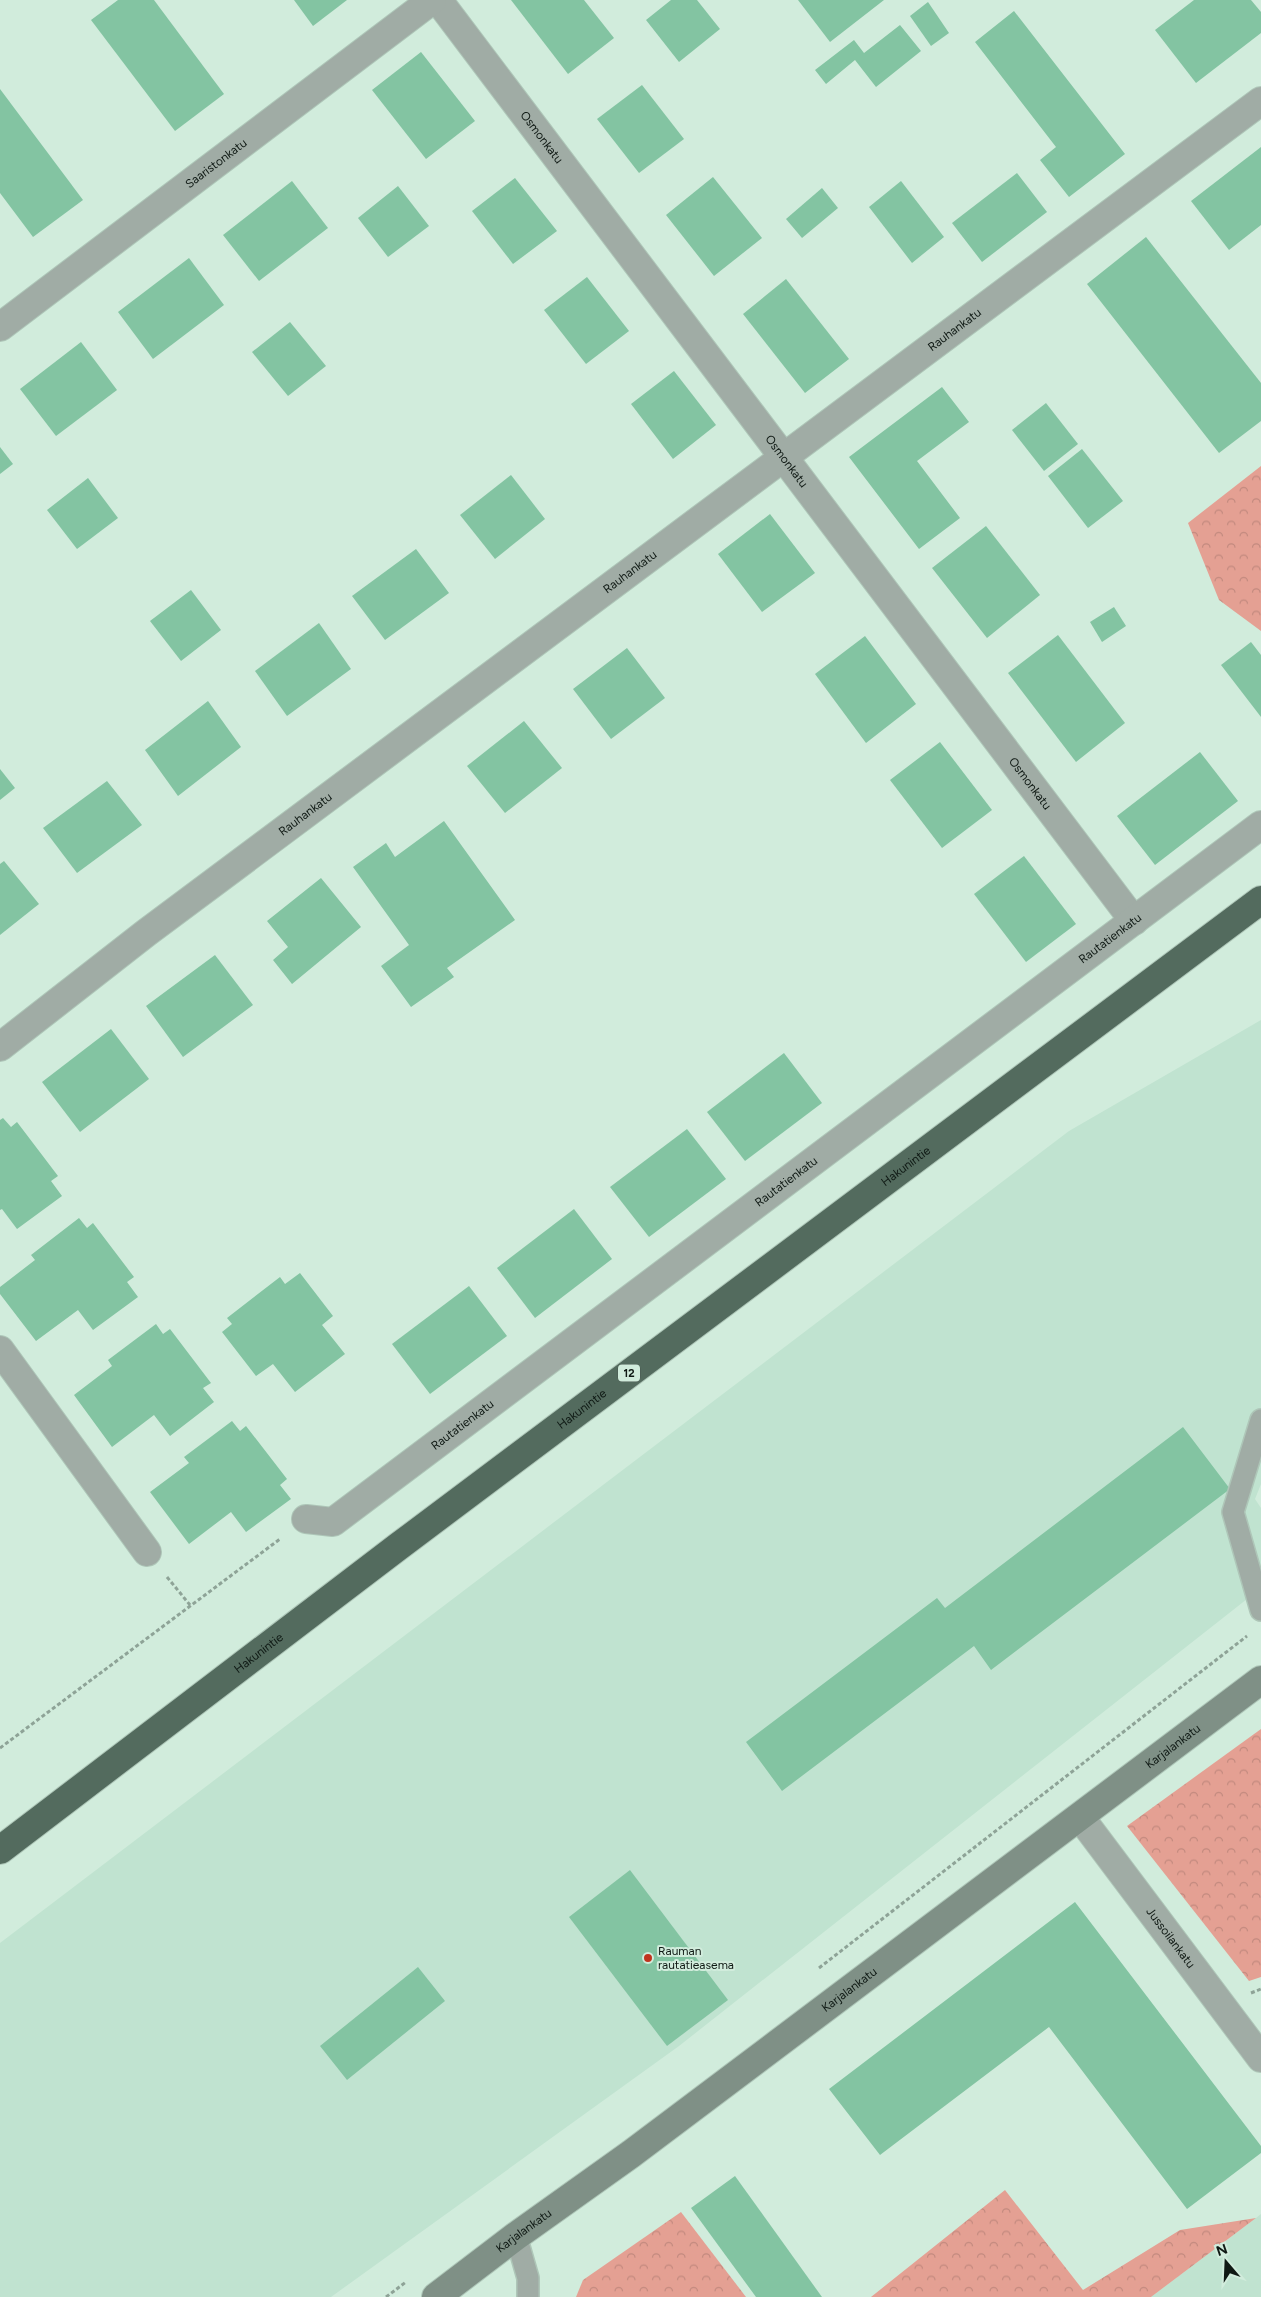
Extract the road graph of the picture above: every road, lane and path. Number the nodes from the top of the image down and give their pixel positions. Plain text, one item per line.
1 (432, 0) edge
2 (438, 0) edge
3 (1261, 101) edge
4 (0, 327) edge
5 (784, 459) junction
6 (1261, 826) edge
7 (1261, 900) edge
8 (1134, 921) junction
9 (0, 1047) edge
10 (0, 1350) edge
11 (1261, 1420) edge
12 (306, 1519) dead end
13 (147, 1552) dead end
14 (190, 1605) dead end
15 (1261, 1610) edge
16 (1253, 1631) dead end
17 (1261, 1680) edge
18 (0, 1748) edge
19 (1080, 1817) junction
20 (0, 1850) edge
21 (811, 1975) dead end
22 (1261, 2058) edge
23 (516, 2236) junction
24 (410, 2280) dead end
25 (386, 2297) edge
26 (436, 2297) edge
27 (528, 2297) edge

1 - 4 street, Saaristonkatu
2 - 5 street, Osmonkatu
3 - 5 street, Rauhankatu
5 - 8 street, Osmonkatu
5 - 9 street, Rauhankatu
6 - 8 street, Rautatienkatu
7 - 20 highway, Hakunintie / 12
8 - 12 street, Rautatienkatu
10 - 13 street
11 - 15 lane
14 - 18 path
16 - 21 path
17 - 19 main road, Karjalankatu
19 - 22 street, Jussoilankatu
19 - 23 main road, Karjalankatu
23 - 26 main road, Karjalankatu
23 - 27 lane
24 - 25 path

